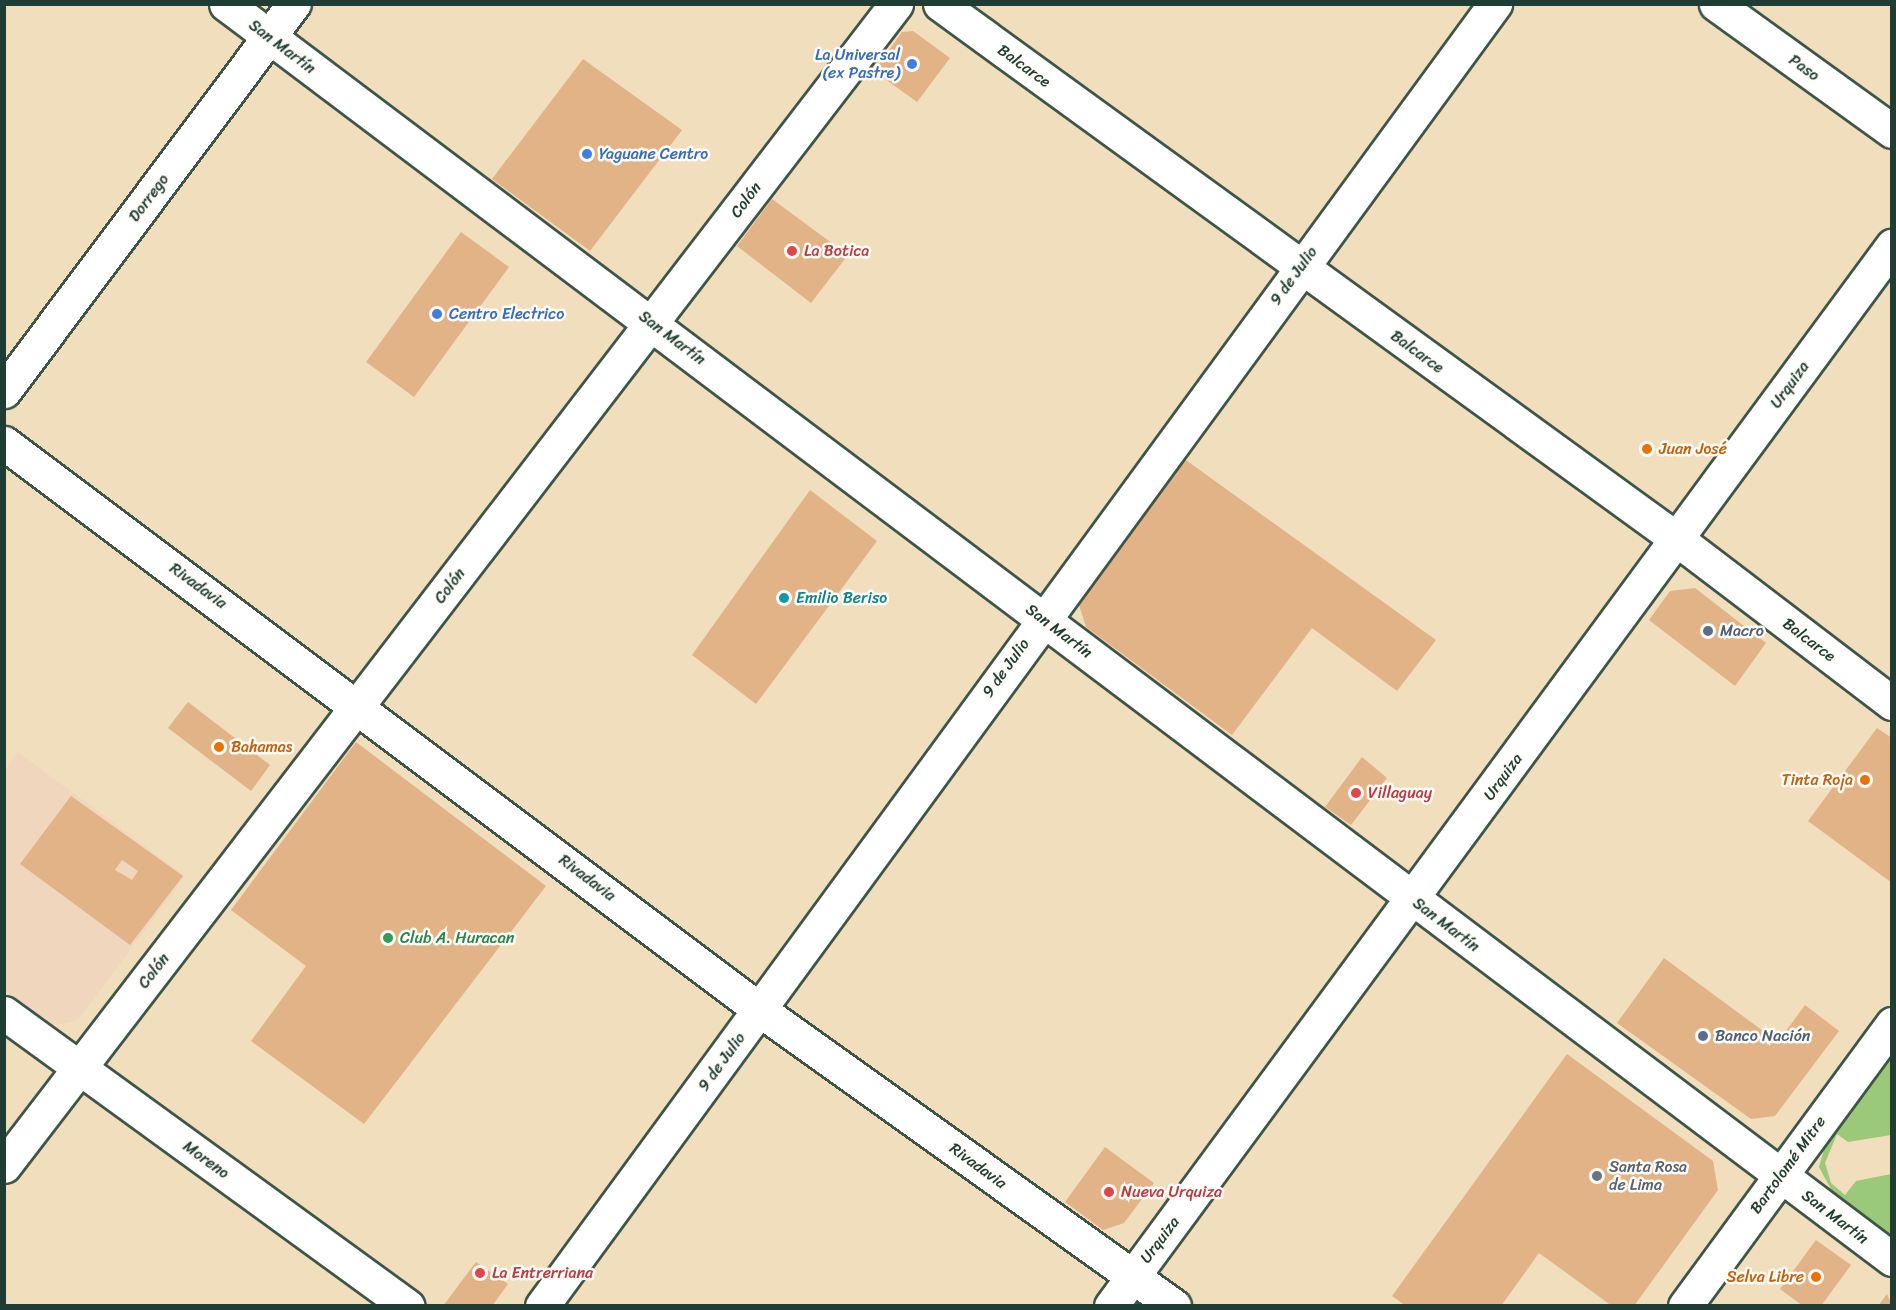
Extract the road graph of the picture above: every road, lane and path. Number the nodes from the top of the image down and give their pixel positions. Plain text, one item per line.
1 (226, 4) edge
2 (294, 4) edge
3 (896, 4) edge
4 (940, 4) edge
5 (1495, 4) edge
6 (1716, 4) edge
7 (269, 38) junction
8 (1892, 131) edge
9 (1892, 246) edge
10 (1299, 268) junction
11 (652, 323) junction
12 (4, 391) edge
13 (4, 443) edge
14 (1678, 540) junction
15 (1042, 618) junction
16 (1892, 703) edge
17 (359, 705) junction
18 (1412, 900) junction
19 (760, 1010) junction
20 (4, 1013) edge
21 (1892, 1024) edge
22 (78, 1068) junction
23 (4, 1166) edge
24 (1780, 1176) junction
25 (1892, 1259) edge
26 (1133, 1276) junction
27 (408, 1305) edge
28 (542, 1305) edge
29 (1111, 1305) edge
30 (1174, 1305) edge
31 (1685, 1305) edge

1 - 7 street, San Martín
2 - 7 street, Dorrego
3 - 11 street, Colón
4 - 10 street, Balcarce
5 - 10 street, 9 de Julio
6 - 8 street, Paso
7 - 11 street, San Martín
7 - 12 street, Dorrego
9 - 14 street, Urquiza
10 - 14 street, Balcarce
10 - 15 street, 9 de Julio
11 - 15 street, San Martín
11 - 17 street, Colón
13 - 17 street, Rivadavia
14 - 16 street, Balcarce
14 - 18 street, Urquiza
15 - 18 street, San Martín
15 - 19 street, 9 de Julio
17 - 19 street, Rivadavia
17 - 22 street, Colón
18 - 24 street, San Martín
18 - 26 street, Urquiza
19 - 26 street, Rivadavia
19 - 28 street, 9 de Julio
20 - 22 street, Moreno
21 - 24 street, Bartolomé Mitre
22 - 23 street, Colón
22 - 27 street, Moreno
24 - 25 street, San Martín
24 - 31 street, Bartolomé Mitre
26 - 29 street, Urquiza
26 - 30 street, Rivadavia

